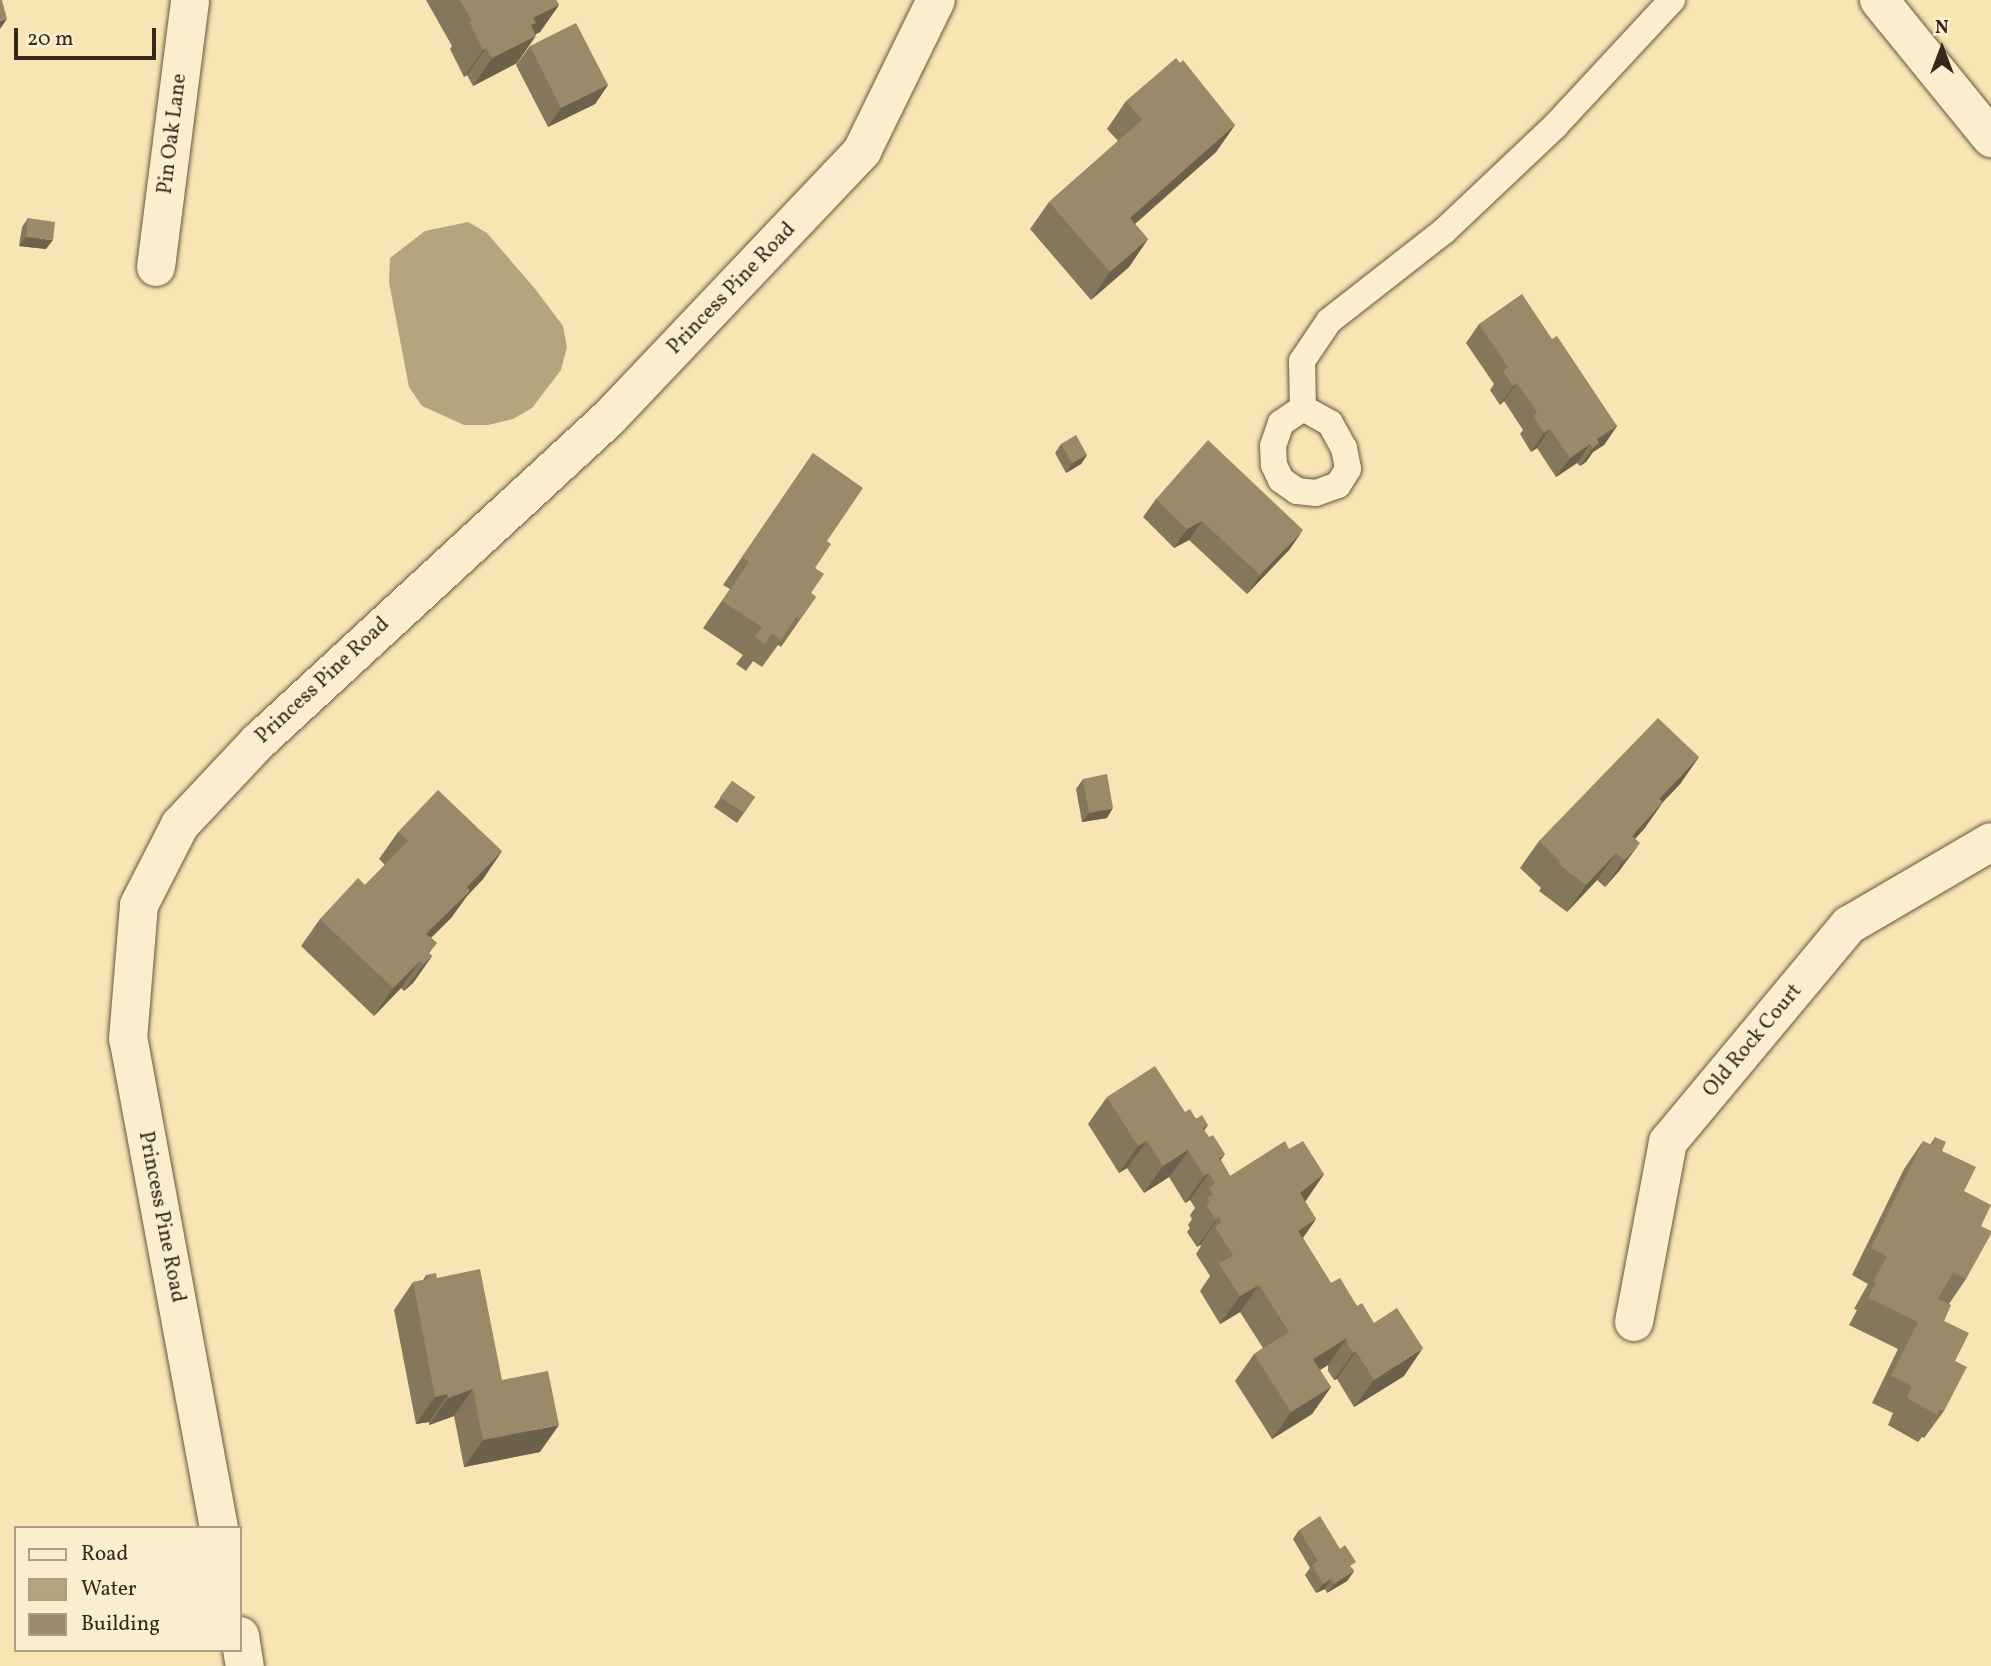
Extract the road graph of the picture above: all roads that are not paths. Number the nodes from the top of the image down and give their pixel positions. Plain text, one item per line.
1 (190, 0) edge
2 (936, 0) edge
3 (1672, 0) edge
4 (1879, 0) edge
5 (1991, 138) edge
6 (156, 267) dead end
7 (1303, 408) dead end
8 (1991, 842) edge
9 (1634, 1322) dead end
10 (219, 1526) edge
11 (242, 1648) edge
12 (245, 1666) edge

1 - 6 street, Pin Oak Lane
2 - 10 street, Princess Pine Road
3 - 7 lane
4 - 5 street
8 - 9 street, Old Rock Court
11 - 12 street

